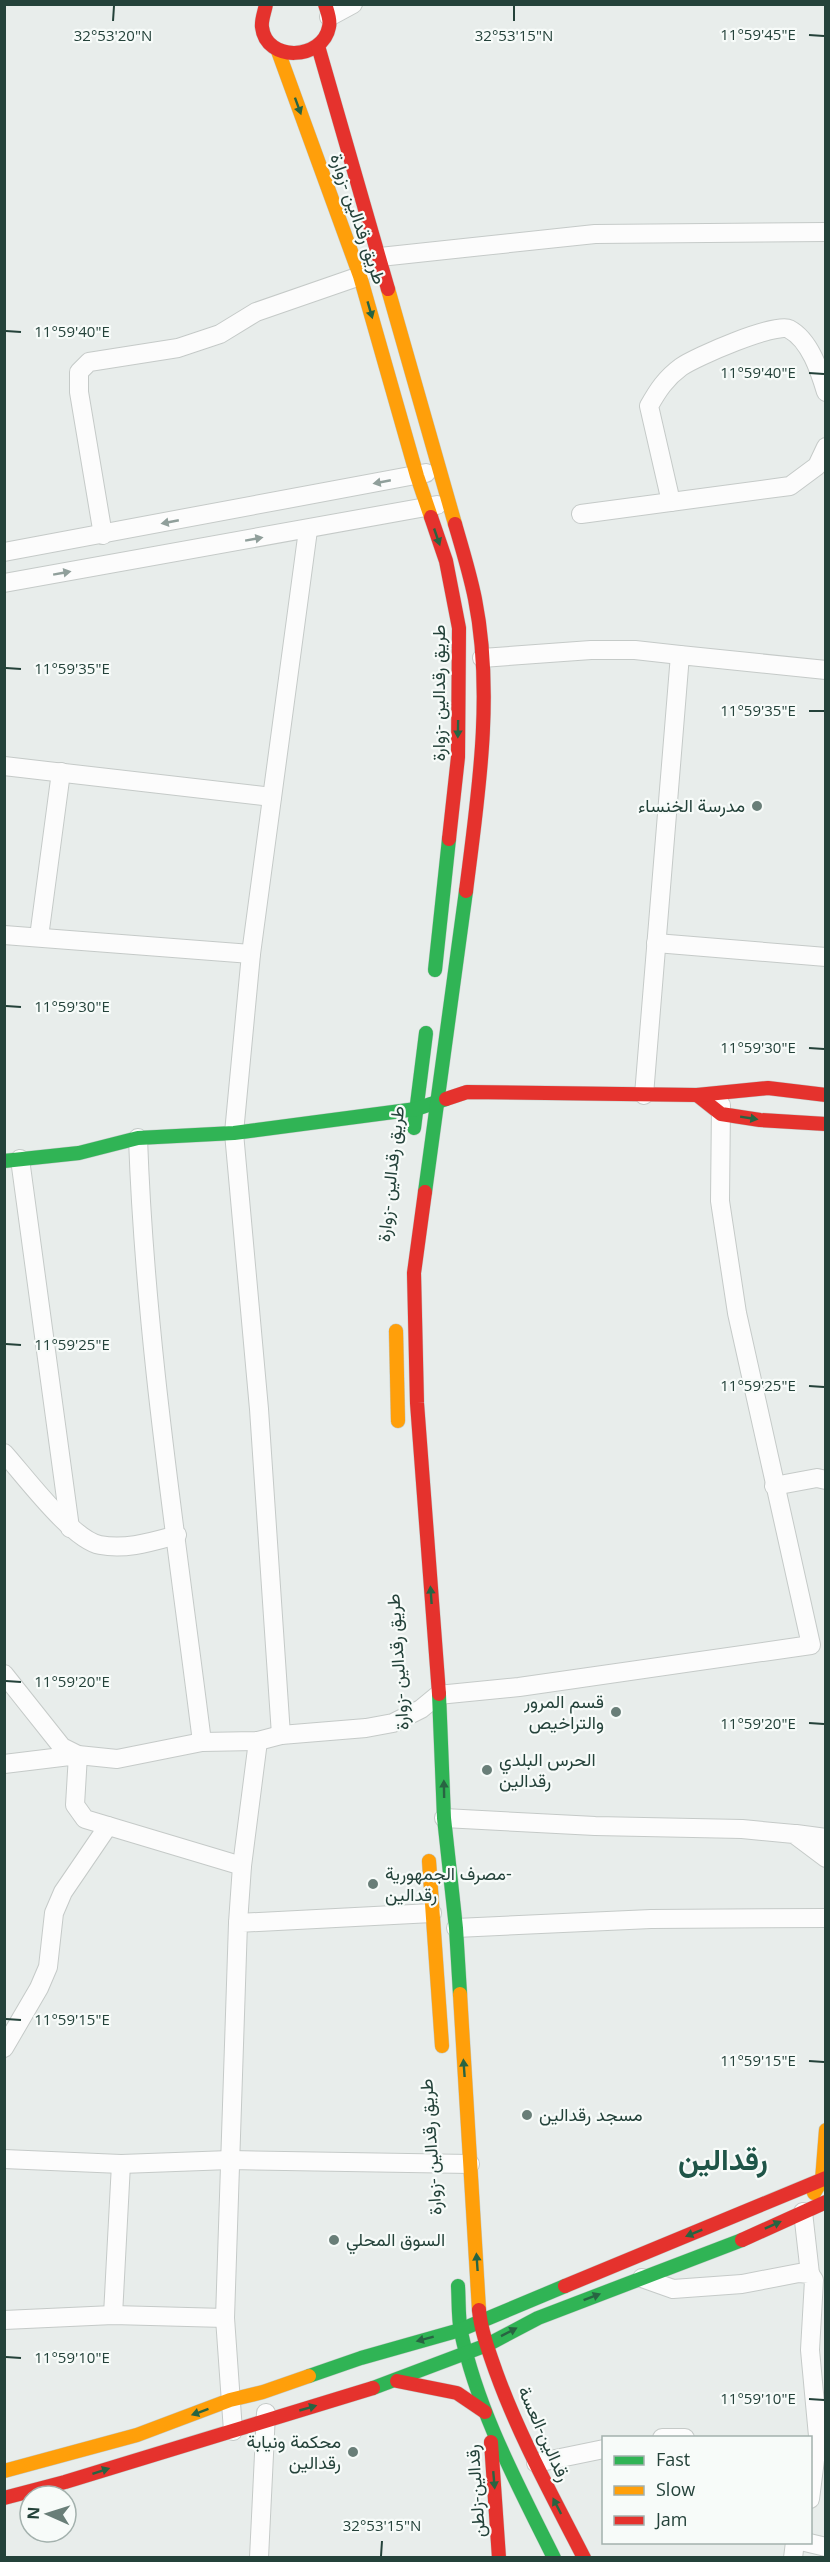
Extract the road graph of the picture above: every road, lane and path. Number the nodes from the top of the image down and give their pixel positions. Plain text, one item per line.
1 (266, 4) edge
2 (352, 4) edge
3 (327, 11) edge
4 (318, 46) junction
5 (278, 51) junction
6 (825, 232) edge
7 (380, 257) junction
8 (360, 276) junction
9 (825, 392) edge
10 (825, 447) edge
11 (440, 469) junction
12 (417, 476) junction
13 (449, 502) junction
14 (670, 502) junction
15 (427, 508) junction
16 (581, 514) dead end
17 (308, 530) junction
18 (103, 535) junction
19 (4, 552) edge
20 (4, 583) edge
21 (680, 656) junction
22 (482, 657) junction
23 (825, 670) edge
24 (4, 766) edge
25 (61, 772) junction
26 (272, 797) junction
27 (4, 935) edge
28 (39, 937) junction
29 (656, 943) junction
30 (251, 954) junction
31 (825, 957) edge
32 (434, 979) dead end
33 (429, 1015) dead end
34 (721, 1093) junction
35 (644, 1095) junction
36 (697, 1095) junction
37 (825, 1095) edge
38 (437, 1101) junction
39 (416, 1109) junction
40 (722, 1114) junction
41 (825, 1124) edge
42 (234, 1133) junction
43 (138, 1138) junction
44 (413, 1143) dead end
45 (12, 1160) edge
46 (396, 1322) dead end
47 (398, 1431) dead end
48 (4, 1453) edge
49 (825, 1480) edge
50 (774, 1486) junction
51 (70, 1528) junction
52 (177, 1535) junction
53 (818, 1644) edge
54 (4, 1674) edge
55 (438, 1695) junction
56 (281, 1735) junction
57 (258, 1741) junction
58 (202, 1742) junction
59 (78, 1755) junction
60 (4, 1764) edge
61 (444, 1818) junction
62 (108, 1826) junction
63 (794, 1834) junction
64 (825, 1838) edge
65 (428, 1845) dead end
66 (825, 1858) edge
67 (242, 1866) junction
68 (432, 1913) junction
69 (825, 1918) edge
70 (238, 1923) junction
71 (456, 1928) junction
72 (4, 2048) edge
73 (444, 2061) dead end
74 (825, 2130) edge
75 (4, 2159) edge
76 (230, 2160) junction
77 (121, 2164) junction
78 (470, 2164) junction
79 (824, 2179) edge
80 (825, 2202) edge
81 (802, 2212) junction
82 (457, 2271) dead end
83 (810, 2274) junction
84 (642, 2278) junction
85 (113, 2315) junction
86 (225, 2318) junction
87 (4, 2320) edge
88 (480, 2321) junction
89 (460, 2330) junction
90 (487, 2346) junction
91 (468, 2353) junction
92 (398, 2381) junction
93 (263, 2392) junction
94 (230, 2400) junction
95 (487, 2416) junction
96 (267, 2420) junction
97 (233, 2431) junction
98 (602, 2449) edge
99 (536, 2463) junction
100 (4, 2471) edge
101 (812, 2483) edge
102 (4, 2498) edge
103 (258, 2558) edge
104 (499, 2558) edge
105 (554, 2558) edge
106 (584, 2558) edge

1 - 5 main road, طريق رقدالين -زوارة
2 - 3 street
3 - 4 main road
4 - 5 main road
4 - 7 main road, طريق رقدالين -زوارة
5 -> 8 main road, طريق رقدالين -زوارة
6 - 7 street
7 - 11 main road, طريق رقدالين -زوارة
8 -> 12 main road, طريق رقدالين -زوارة
8 - 18 street
9 - 14 street
10 - 14 street
11 - 12 street
11 - 13 main road, طريق رقدالين -زوارة
12 - 15 main road, طريق رقدالين -زوارة
12 -> 18 street
13 - 15 street
13 - 22 main road, طريق رقدالين -زوارة
14 - 16 street
15 - 17 street
15 -> 32 main road, طريق رقدالين -زوارة
20 -> 17 street
17 - 26 street
18 - 19 street
21 - 22 street
21 - 23 street
21 - 29 street
22 - 38 main road, طريق رقدالين -زوارة
24 - 25 street
25 - 26 street
25 - 28 street
26 - 30 street
27 - 28 street
28 - 30 street
29 - 31 street
29 - 35 street
30 - 42 street
33 - 39 main road, طريق رقدالين -زوارة
34 - 36 main road
34 - 37 main road
34 - 40 street
35 - 36 main road
35 - 38 main road
36 - 40 main road
38 - 39 main road
55 -> 38 main road, طريق رقدالين -زوارة
39 - 42 main road
39 - 44 main road, طريق رقدالين -زوارة
40 -> 41 main road
40 - 50 street
42 - 43 main road
42 - 56 street
43 - 45 main road
43 - 52 street
45 - 51 street
46 - 47 main road
48 - 51 street
49 - 50 street
50 - 53 street
51 - 52 street
52 - 58 street
53 - 55 street
54 - 59 street
55 - 56 street
61 -> 55 main road, طريق رقدالين -زوارة
56 - 57 street
57 - 58 street
57 - 67 street
58 - 59 street
59 - 60 street
59 - 62 street
61 - 63 street
61 - 71 main road, طريق رقدالين -زوارة
62 - 67 street
62 - 72 street
63 - 64 street
63 - 66 street
65 - 68 main road, طريق رقدالين -زوارة
67 - 70 street
68 - 70 street
68 - 73 main road, طريق رقدالين -زوارة
69 - 71 street
70 - 76 street
78 -> 71 main road, طريق رقدالين -زوارة
74 - 79 main road
75 - 77 street
76 - 77 street
76 - 78 street
76 - 86 street
77 - 85 street
88 -> 78 main road, طريق رقدالين -زوارة
79 - 81 main road
79 -> 88 main road
80 - 81 main road
81 - 83 street
84 -> 81 main road
82 - 89 main road
83 - 84 street
83 - 101 street
90 -> 84 main road
85 - 86 street
85 - 87 street
86 - 94 street
88 - 89 main road
88 - 90 main road, رقدالين-العسة
89 - 91 main road
89 -> 93 main road
90 - 91 main road
90 - 99 main road, رقدالين-العسة
91 - 92 main road
91 - 95 main road
92 - 95 main road
96 -> 92 main road
93 - 94 main road
93 - 96 street
94 - 97 street
94 -> 100 main road
95 -> 104 main road, رقدالين-زلطن
95 - 105 main road
96 - 97 main road
96 - 103 street
102 -> 97 main road
98 - 99 street
106 -> 99 main road, رقدالين-العسة

